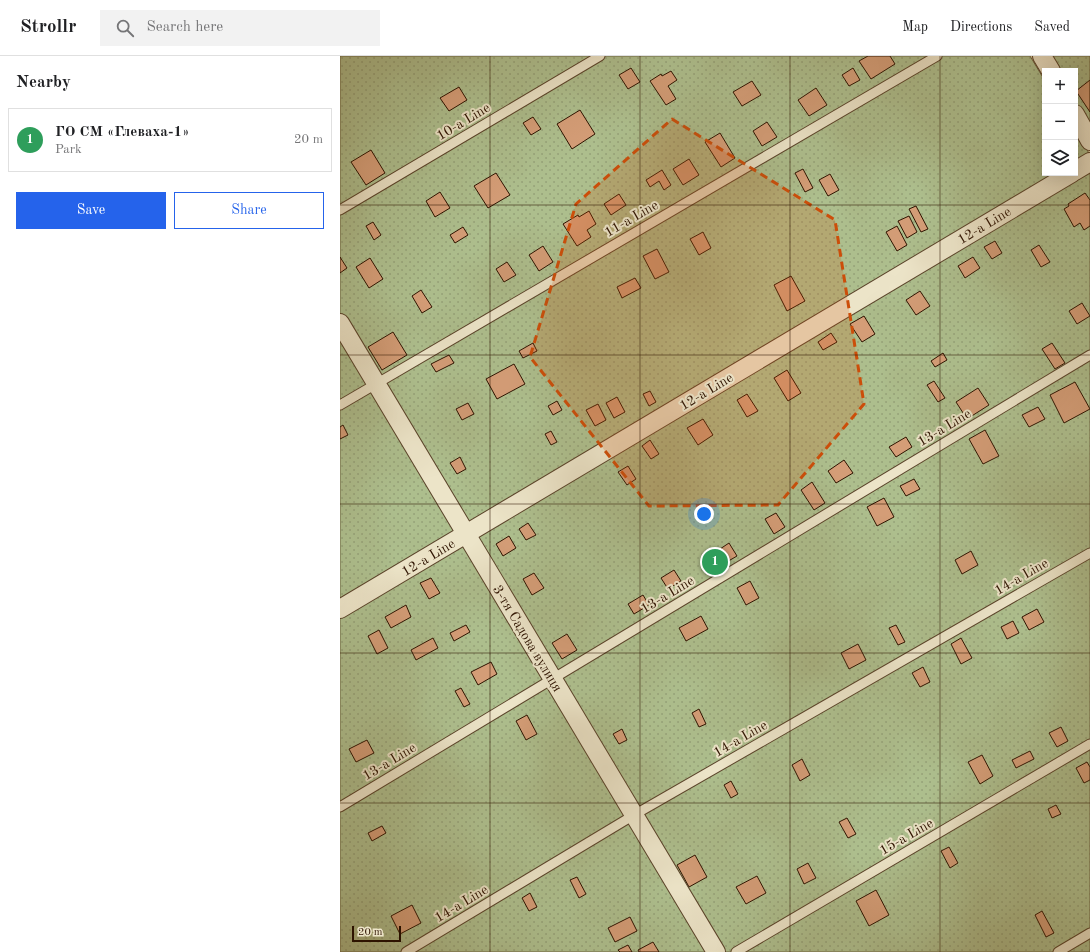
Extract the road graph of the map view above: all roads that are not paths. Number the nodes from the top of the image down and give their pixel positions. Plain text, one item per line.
1 (600, 56) edge
2 (937, 56) edge
3 (1042, 56) edge
4 (1049, 68) edge
5 (1078, 119) edge
6 (1090, 141) edge
7 (1090, 162) edge
8 (1078, 169) edge
9 (1067, 176) edge
10 (340, 210) edge
11 (340, 323) edge
12 (1090, 355) edge
13 (376, 384) junction
14 (340, 405) edge
15 (466, 535) junction
16 (1090, 553) edge
17 (340, 609) edge
18 (553, 679) junction
19 (1090, 744) edge
20 (340, 807) edge
21 (634, 815) junction
22 (1090, 933) edge
23 (406, 952) edge
24 (716, 952) edge
25 (736, 952) edge
26 (1058, 952) edge

1 - 10 lane, 10-a Line
2 - 13 lane, 11-a Line
3 - 4 street
5 - 6 street
7 - 8 street
9 - 15 street, 12-a Line
11 - 13 street, 3-тя Садова вулиця
12 - 18 lane, 13-a Line
13 - 14 lane, 11-a Line
13 - 15 street, 3-тя Садова вулиця
15 - 17 street, 12-a Line
15 - 18 street, 3-тя Садова вулиця
16 - 21 lane, 14-a Line
18 - 20 lane, 13-a Line
18 - 21 street, 3-тя Садова вулиця
19 - 25 lane, 15-a Line
21 - 23 lane, 14-a Line
21 - 24 street, 3-тя Садова вулиця
22 - 26 lane

